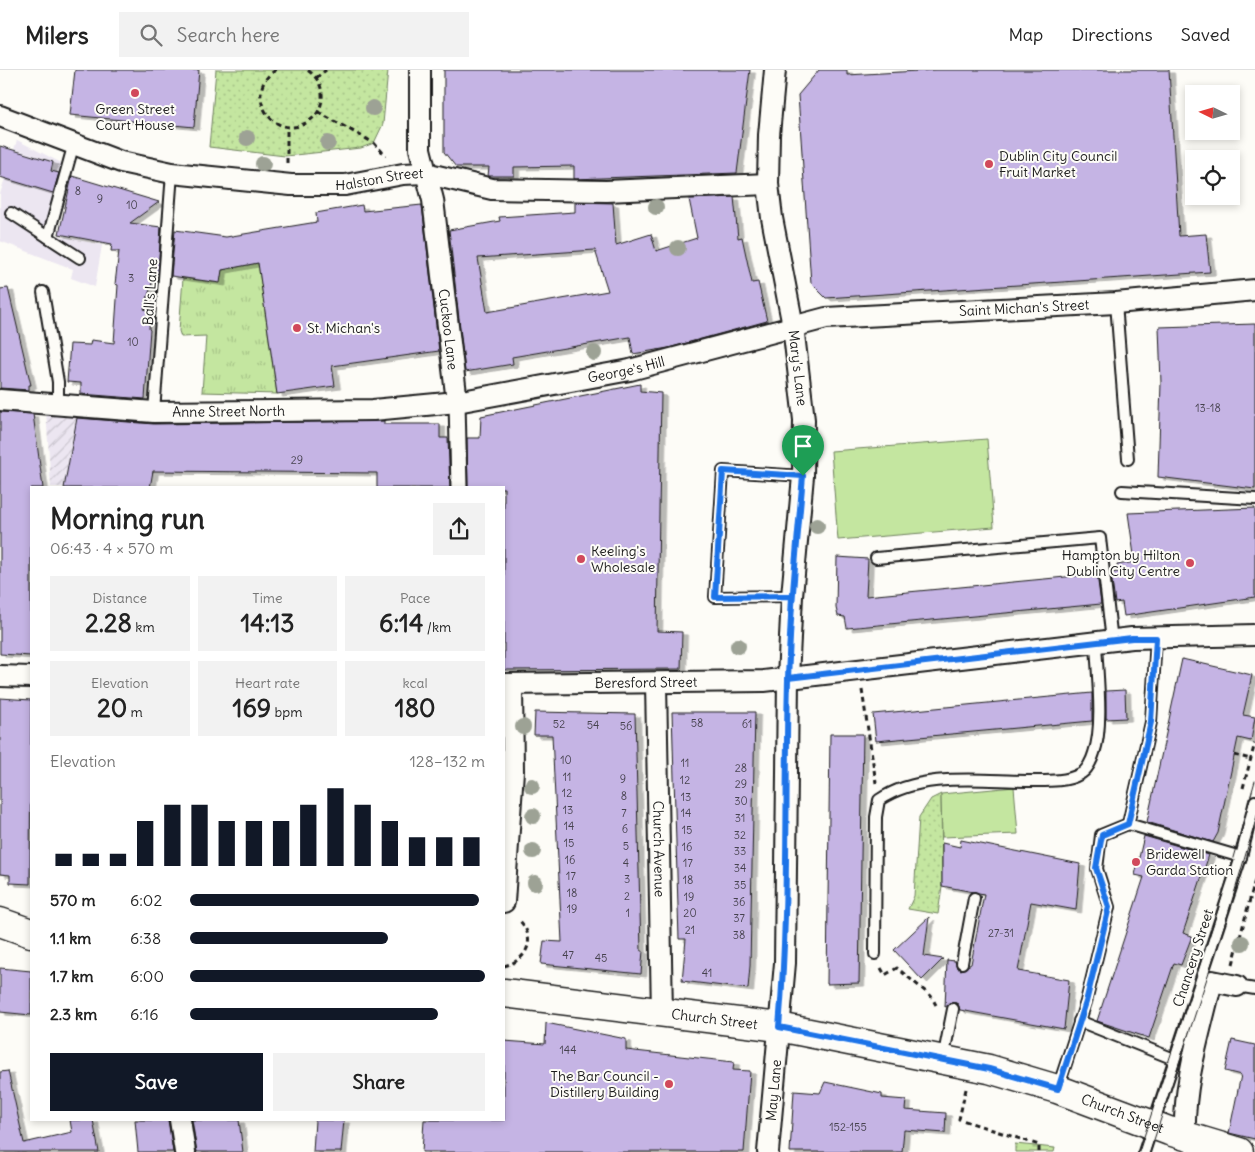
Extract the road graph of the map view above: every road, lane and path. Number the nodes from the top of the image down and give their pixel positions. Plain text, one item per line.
1 (276, 70) edge
2 (307, 70) edge
3 (326, 70) edge
4 (420, 70) edge
5 (775, 70) edge
6 (316, 78) junction
7 (318, 112) junction
8 (0, 116) edge
9 (287, 127) junction
10 (74, 143) junction
11 (172, 173) junction
12 (425, 173) junction
13 (403, 174) junction
14 (768, 184) junction
15 (291, 186) junction
16 (11, 213) dead end
17 (48, 237) junction
18 (80, 258) dead end
19 (1255, 290) edge
20 (43, 292) dead end
21 (1116, 304) junction
22 (793, 326) junction
23 (0, 400) edge
24 (457, 402) junction
25 (58, 405) junction
26 (154, 412) junction
27 (1128, 459) dead end
28 (803, 476) junction
29 (459, 486) edge
30 (1122, 491) dead end
31 (1255, 498) edge
32 (876, 558) dead end
33 (792, 596) junction
34 (1255, 634) edge
35 (1156, 638) junction
36 (1104, 642) junction
37 (860, 670) junction
38 (0, 676) edge
39 (30, 677) edge
40 (788, 678) junction
41 (656, 683) junction
42 (508, 684) edge
43 (1234, 755) dead end
44 (1251, 759) dead end
45 (879, 800) junction
46 (1255, 801) edge
47 (1128, 824) junction
48 (1240, 857) junction
49 (974, 898) dead end
50 (509, 909) edge
51 (0, 922) edge
52 (30, 933) edge
53 (875, 954) joint
54 (962, 963) dead end
55 (505, 966) edge
56 (1246, 987) edge
57 (505, 993) edge
58 (936, 1006) dead end
59 (953, 1009) dead end
60 (662, 1014) junction
61 (1079, 1021) junction
62 (779, 1027) junction
63 (943, 1060) junction
64 (1174, 1060) junction
65 (1058, 1089) junction
66 (964, 1104) dead end
67 (180, 1121) edge
68 (1153, 1124) junction
69 (1185, 1136) junction
70 (185, 1152) edge
71 (768, 1152) edge
72 (1039, 1152) edge
73 (1144, 1152) edge
74 (1239, 1152) edge

1 - 9 path
2 - 6 path
3 - 6 path
4 - 12 street, Cuckoo Lane
5 - 14 street, Mary's Lane
6 - 7 path
7 - 9 path
7 - 13 path
8 - 10 street, Halston Street
9 - 15 path
10 - 11 street, Halston Street
10 - 17 lane
11 - 15 street, Halston Street
11 - 26 lane, Ball's Lane
12 - 13 street, Halston Street
12 - 14 street, Halston Street
12 - 24 street, Cuckoo Lane
13 - 15 street, Halston Street
14 - 22 street, Mary's Lane
16 - 17 lane
17 - 18 lane
19 - 21 street, Saint Michan's Street
20 - 25 lane
21 - 22 street, Saint Michan's Street
21 - 27 lane
22 - 24 street, George's Hill
22 - 28 street, Mary's Lane
23 - 25 street, Anne Street North
24 - 26 street, Anne Street North
24 - 29 street, Cuckoo Lane
25 - 26 street, Anne Street North
28 - 33 street, Mary's Lane
28 - 33 lane
30 - 31 lane
32 - 36 lane
33 - 40 street, Mary's Lane
34 - 35 street, Beresford Street
35 - 36 street, Beresford Street
35 - 47 lane
36 - 37 street, Beresford Street
36 - 45 lane
37 - 40 street, Beresford Street
37 - 45 path
38 - 39 street
40 - 41 street, Beresford Street
40 - 62 street, Mary's Lane
41 - 42 street, Beresford Street
41 - 60 street, Church Avenue
42 - 50 street
43 - 44 path
45 - 53 lane
46 - 48 lane, Chancery Street
47 - 48 lane
47 - 61 lane
48 - 64 lane, Chancery Street
49 - 54 lane
50 - 55 path
51 - 52 main road
53 - 58 path
56 - 69 street
57 - 60 main road, Church Street
59 - 63 lane
60 - 62 main road, Church Street
61 - 64 lane
61 - 65 lane
62 - 63 main road, Church Street
62 - 71 street, May Lane
63 - 65 main road, Church Street
64 - 68 lane, Chancery Street
65 - 68 main road, Church Street
66 - 72 path
67 - 70 street
68 - 69 main road, Church Street
68 - 73 lane, Chancery Street
69 - 74 main road, Church Street

